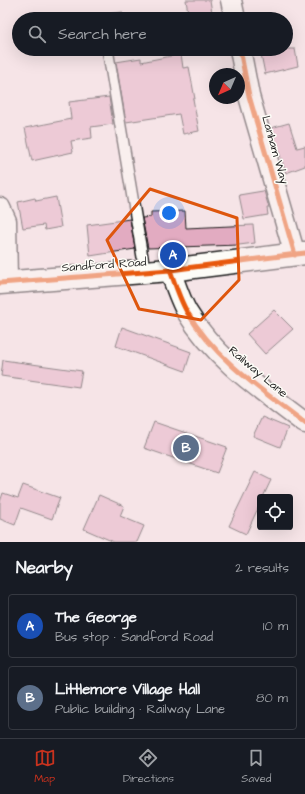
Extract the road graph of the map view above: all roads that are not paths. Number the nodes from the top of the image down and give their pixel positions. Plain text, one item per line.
1 (231, 0) edge
2 (234, 12) edge
3 (109, 56) edge
4 (241, 56) edge
5 (0, 208) edge
6 (300, 254) edge
7 (170, 270) junction
8 (145, 272) junction
9 (4, 282) edge
10 (305, 423) edge

1 - 2 street
3 - 8 lane
4 - 6 street, Lanham Way
5 - 9 street
6 - 7 street, Sandford Road
7 - 8 street, Sandford Road
7 - 10 street, Railway Lane
8 - 9 street, Sandford Road

